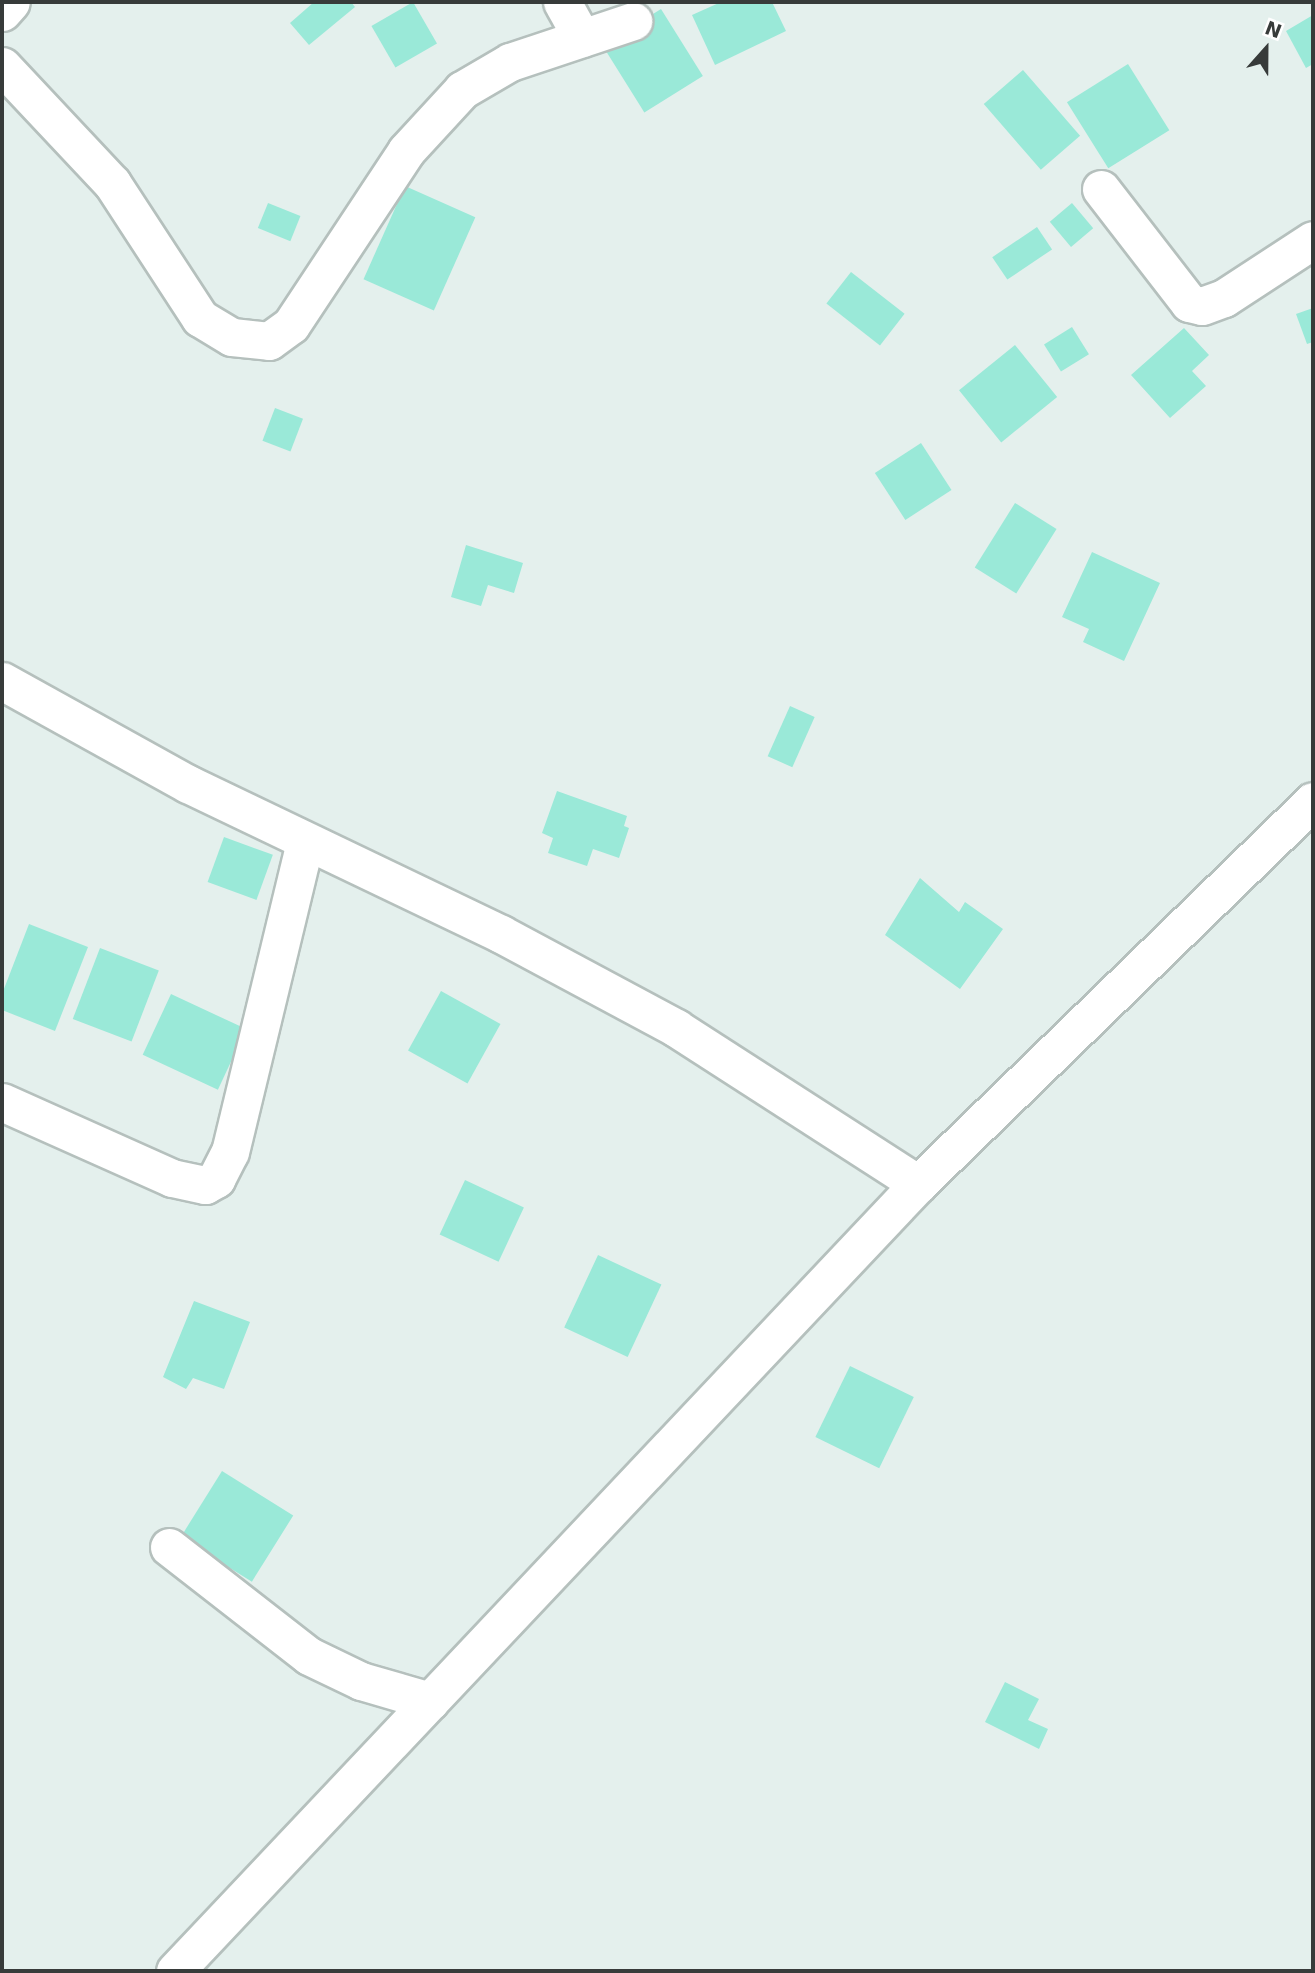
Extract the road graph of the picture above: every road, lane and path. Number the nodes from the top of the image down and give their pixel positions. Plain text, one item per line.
1 (11, 2) edge
2 (562, 2) edge
3 (2, 12) edge
4 (632, 22) dead end
5 (582, 38) junction
6 (2, 66) edge
7 (1101, 189) dead end
8 (1313, 240) edge
9 (2, 681) edge
10 (1313, 801) edge
11 (305, 843) junction
12 (2, 1102) edge
13 (918, 1184) junction
14 (169, 1547) dead end
15 (430, 1701) junction
16 (175, 1971) edge

1 - 3 street
2 - 5 street
4 - 5 street
5 - 6 street
7 - 8 street
9 - 11 street
10 - 13 street
11 - 12 street
11 - 13 street
13 - 15 street
14 - 15 street
15 - 16 street

